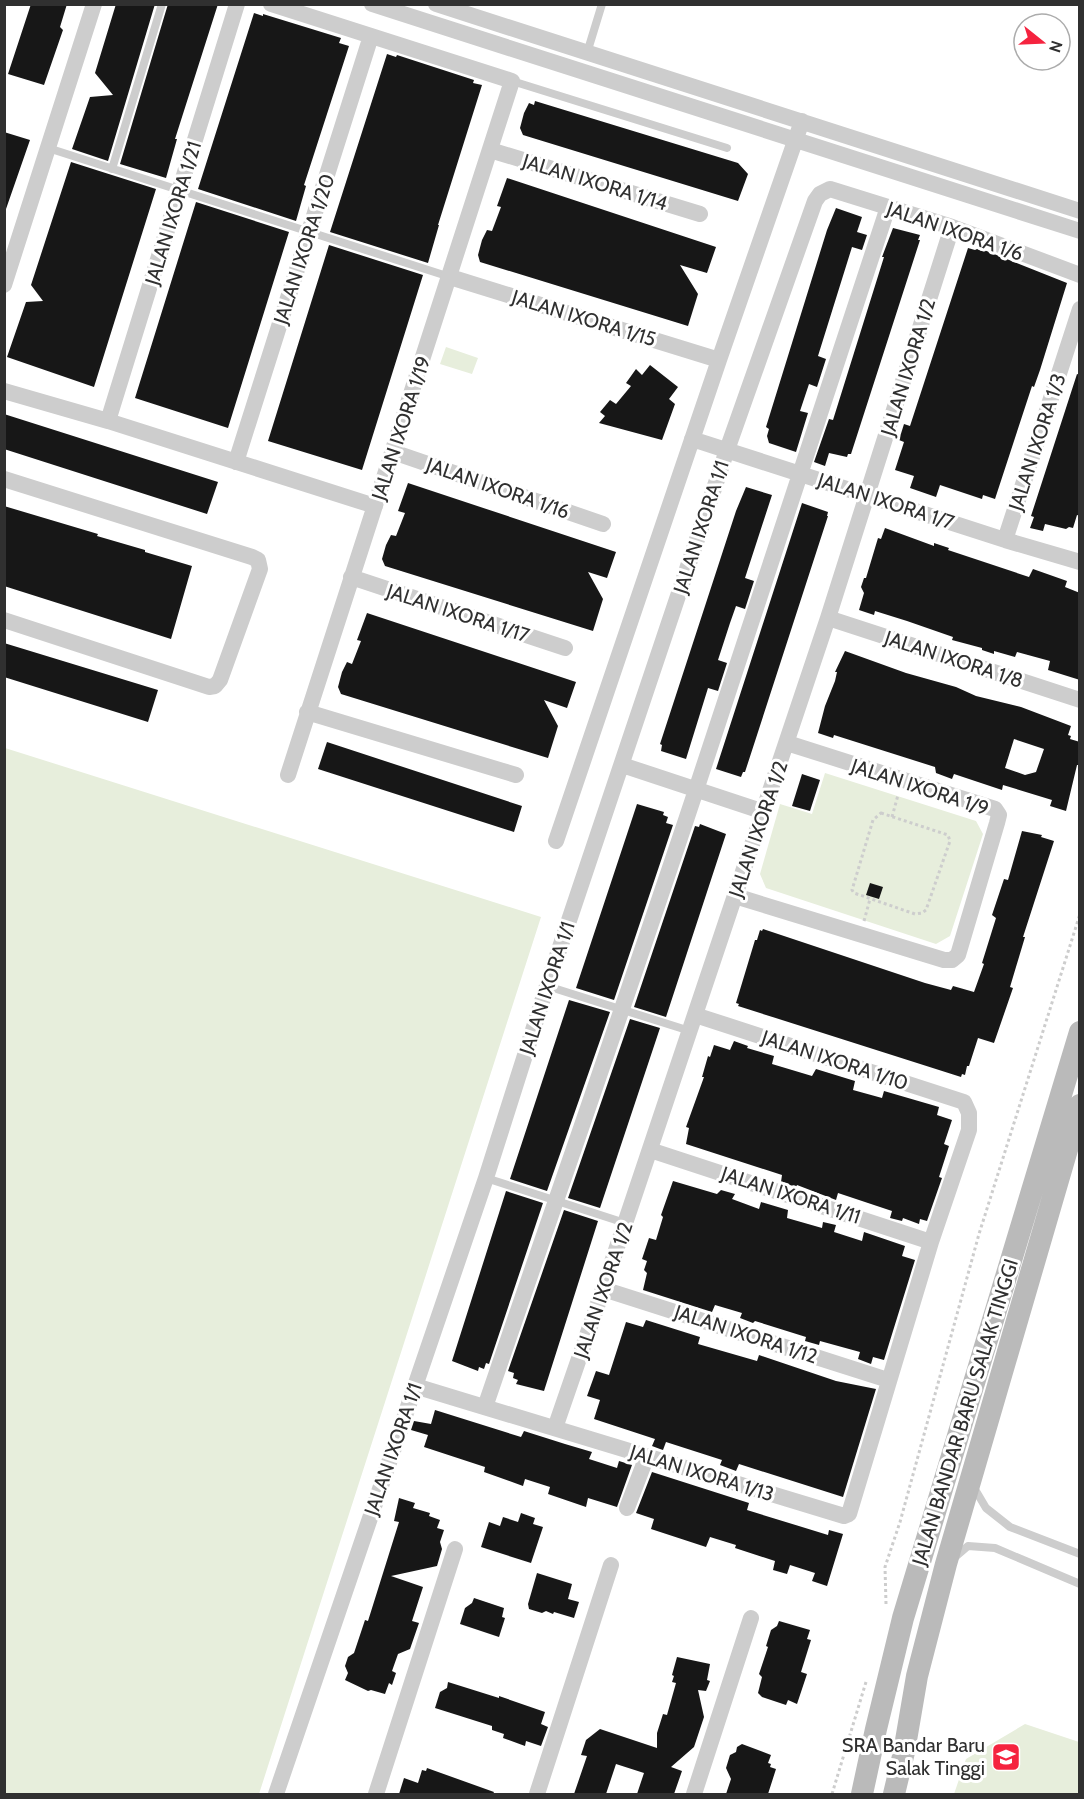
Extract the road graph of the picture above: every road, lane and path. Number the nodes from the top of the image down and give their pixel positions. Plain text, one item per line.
1 (94, 4) edge
2 (162, 4) edge
3 (237, 4) edge
4 (271, 4) edge
5 (372, 4) edge
6 (436, 4) edge
7 (602, 4) edge
8 (371, 36) junction
9 (587, 53) junction
10 (512, 81) junction
11 (802, 121) junction
12 (796, 139) junction
13 (48, 148) junction
14 (727, 148) dead end
15 (489, 150) junction
16 (112, 169) junction
17 (830, 189) joint
18 (180, 190) junction
19 (888, 207) junction
20 (1080, 211) edge
21 (700, 214) dead end
22 (952, 227) junction
23 (1080, 231) edge
24 (309, 232) junction
25 (1080, 275) edge
26 (450, 277) junction
27 (4, 285) edge
28 (1080, 309) edge
29 (718, 360) junction
30 (4, 392) edge
31 (108, 421) junction
32 (693, 439) junction
33 (727, 450) junction
34 (393, 452) junction
35 (236, 462) junction
36 (799, 473) junction
37 (4, 479) edge
38 (869, 495) junction
39 (375, 506) junction
40 (603, 524) dead end
41 (1005, 540) junction
42 (1080, 562) edge
43 (351, 578) junction
44 (828, 618) junction
45 (4, 620) edge
46 (566, 648) dead end
47 (1080, 700) edge
48 (307, 712) junction
49 (787, 743) junction
50 (622, 765) junction
51 (516, 775) dead end
52 (288, 776) dead end
53 (903, 781) junction
54 (697, 790) junction
55 (764, 812) junction
56 (892, 817) junction
57 (556, 841) dead end
58 (735, 896) junction
59 (870, 899) junction
60 (1080, 914) edge
61 (860, 935) junction
62 (547, 986) junction
63 (623, 1010) junction
64 (692, 1023) junction
65 (1080, 1032) edge
66 (1080, 1105) edge
67 (650, 1150) junction
68 (486, 1178) junction
69 (556, 1201) junction
70 (626, 1223) junction
71 (931, 1242) junction
72 (603, 1289) junction
73 (888, 1380) junction
74 (415, 1386) junction
75 (485, 1407) junction
76 (555, 1428) junction
77 (647, 1456) junction
78 (970, 1481) junction
79 (627, 1508) dead end
80 (455, 1550) dead end
81 (1080, 1554) edge
82 (611, 1564) dead end
83 (946, 1564) junction
84 (1080, 1584) edge
85 (887, 1613) dead end
86 (752, 1618) dead end
87 (867, 1678) dead end
88 (276, 1794) edge
89 (376, 1794) edge
90 (537, 1794) edge
91 (694, 1794) edge
92 (832, 1794) edge
93 (862, 1794) edge
94 (894, 1794) edge

1 - 13 street
2 - 16 lane
3 - 18 street, JALAN IXORA 1/21
4 - 8 street
5 - 12 street
6 - 9 street
7 - 9 lane
8 - 10 street
8 - 24 street, JALAN IXORA 1/20
9 - 11 street
10 - 14 lane
10 - 15 street, JALAN IXORA 1/19
11 - 12 street
11 - 20 street
12 - 23 street
12 - 29 street
13 - 16 lane
13 - 27 street
15 - 21 street, JALAN IXORA 1/14
15 - 26 street, JALAN IXORA 1/19
16 - 18 lane
17 - 19 street, JALAN IXORA 1/6
17 - 33 street, JALAN IXORA 1/1
18 - 24 lane
18 - 31 street, JALAN IXORA 1/21
19 - 22 street, JALAN IXORA 1/6
19 - 36 street
22 - 25 street, JALAN IXORA 1/6
22 - 38 street, JALAN IXORA 1/2
24 - 26 lane
24 - 35 street, JALAN IXORA 1/20
26 - 29 street, JALAN IXORA 1/15
26 - 34 street, JALAN IXORA 1/19
28 - 41 street, JALAN IXORA 1/3
29 - 32 street
30 - 31 street
31 - 35 street
32 - 33 street, JALAN IXORA 1/7
32 - 57 street
33 - 36 street, JALAN IXORA 1/7
33 - 50 street, JALAN IXORA 1/1
34 - 39 street, JALAN IXORA 1/19
34 - 40 street, JALAN IXORA 1/16
35 - 39 street
36 - 38 street, JALAN IXORA 1/7
36 - 54 street
37 - 45 street
38 - 41 street, JALAN IXORA 1/7
38 - 44 street, JALAN IXORA 1/2
39 - 43 street, JALAN IXORA 1/19
41 - 42 street, JALAN IXORA 1/7
43 - 46 street, JALAN IXORA 1/17
43 - 48 street, JALAN IXORA 1/19
44 - 47 street, JALAN IXORA 1/8
44 - 49 street, JALAN IXORA 1/2
48 - 51 street
48 - 52 street, JALAN IXORA 1/19
49 - 53 street, JALAN IXORA 1/9
49 - 55 street, JALAN IXORA 1/2
50 - 54 street
50 - 62 street, JALAN IXORA 1/1
53 - 56 path
53 - 61 street, JALAN IXORA 1/9
54 - 55 street
54 - 63 street
55 - 58 street, JALAN IXORA 1/2
56 - 59 path
56 - 59 path
58 - 61 street, JALAN IXORA 1/9
58 - 64 street, JALAN IXORA 1/2
59 - 61 path
60 - 85 path
62 - 63 lane
62 - 68 street, JALAN IXORA 1/1
63 - 64 lane
63 - 69 street
64 - 67 street, JALAN IXORA 1/2
64 - 71 street, JALAN IXORA 1/10
65 - 93 main road, JALAN BANDAR BARU SALAK TINGGI
66 - 78 main road, JALAN BANDAR BARU SALAK TINGGI
67 - 70 street, JALAN IXORA 1/2
67 - 71 street, JALAN IXORA 1/11
68 - 69 lane
68 - 74 street, JALAN IXORA 1/1
69 - 70 lane
69 - 75 street
70 - 72 street, JALAN IXORA 1/2
71 - 73 street
72 - 73 street, JALAN IXORA 1/12
72 - 76 street, JALAN IXORA 1/2
73 - 77 street, JALAN IXORA 1/13
74 - 75 street, JALAN IXORA 1/13
74 - 88 street, JALAN IXORA 1/1
75 - 76 street, JALAN IXORA 1/13
76 - 77 street, JALAN IXORA 1/13
77 - 79 street
78 - 81 lane
78 - 83 main road, JALAN BANDAR BARU SALAK TINGGI
80 - 89 street
82 - 90 street
83 - 84 lane
83 - 94 main road, JALAN BANDAR BARU SALAK TINGGI
86 - 91 street
87 - 92 path

